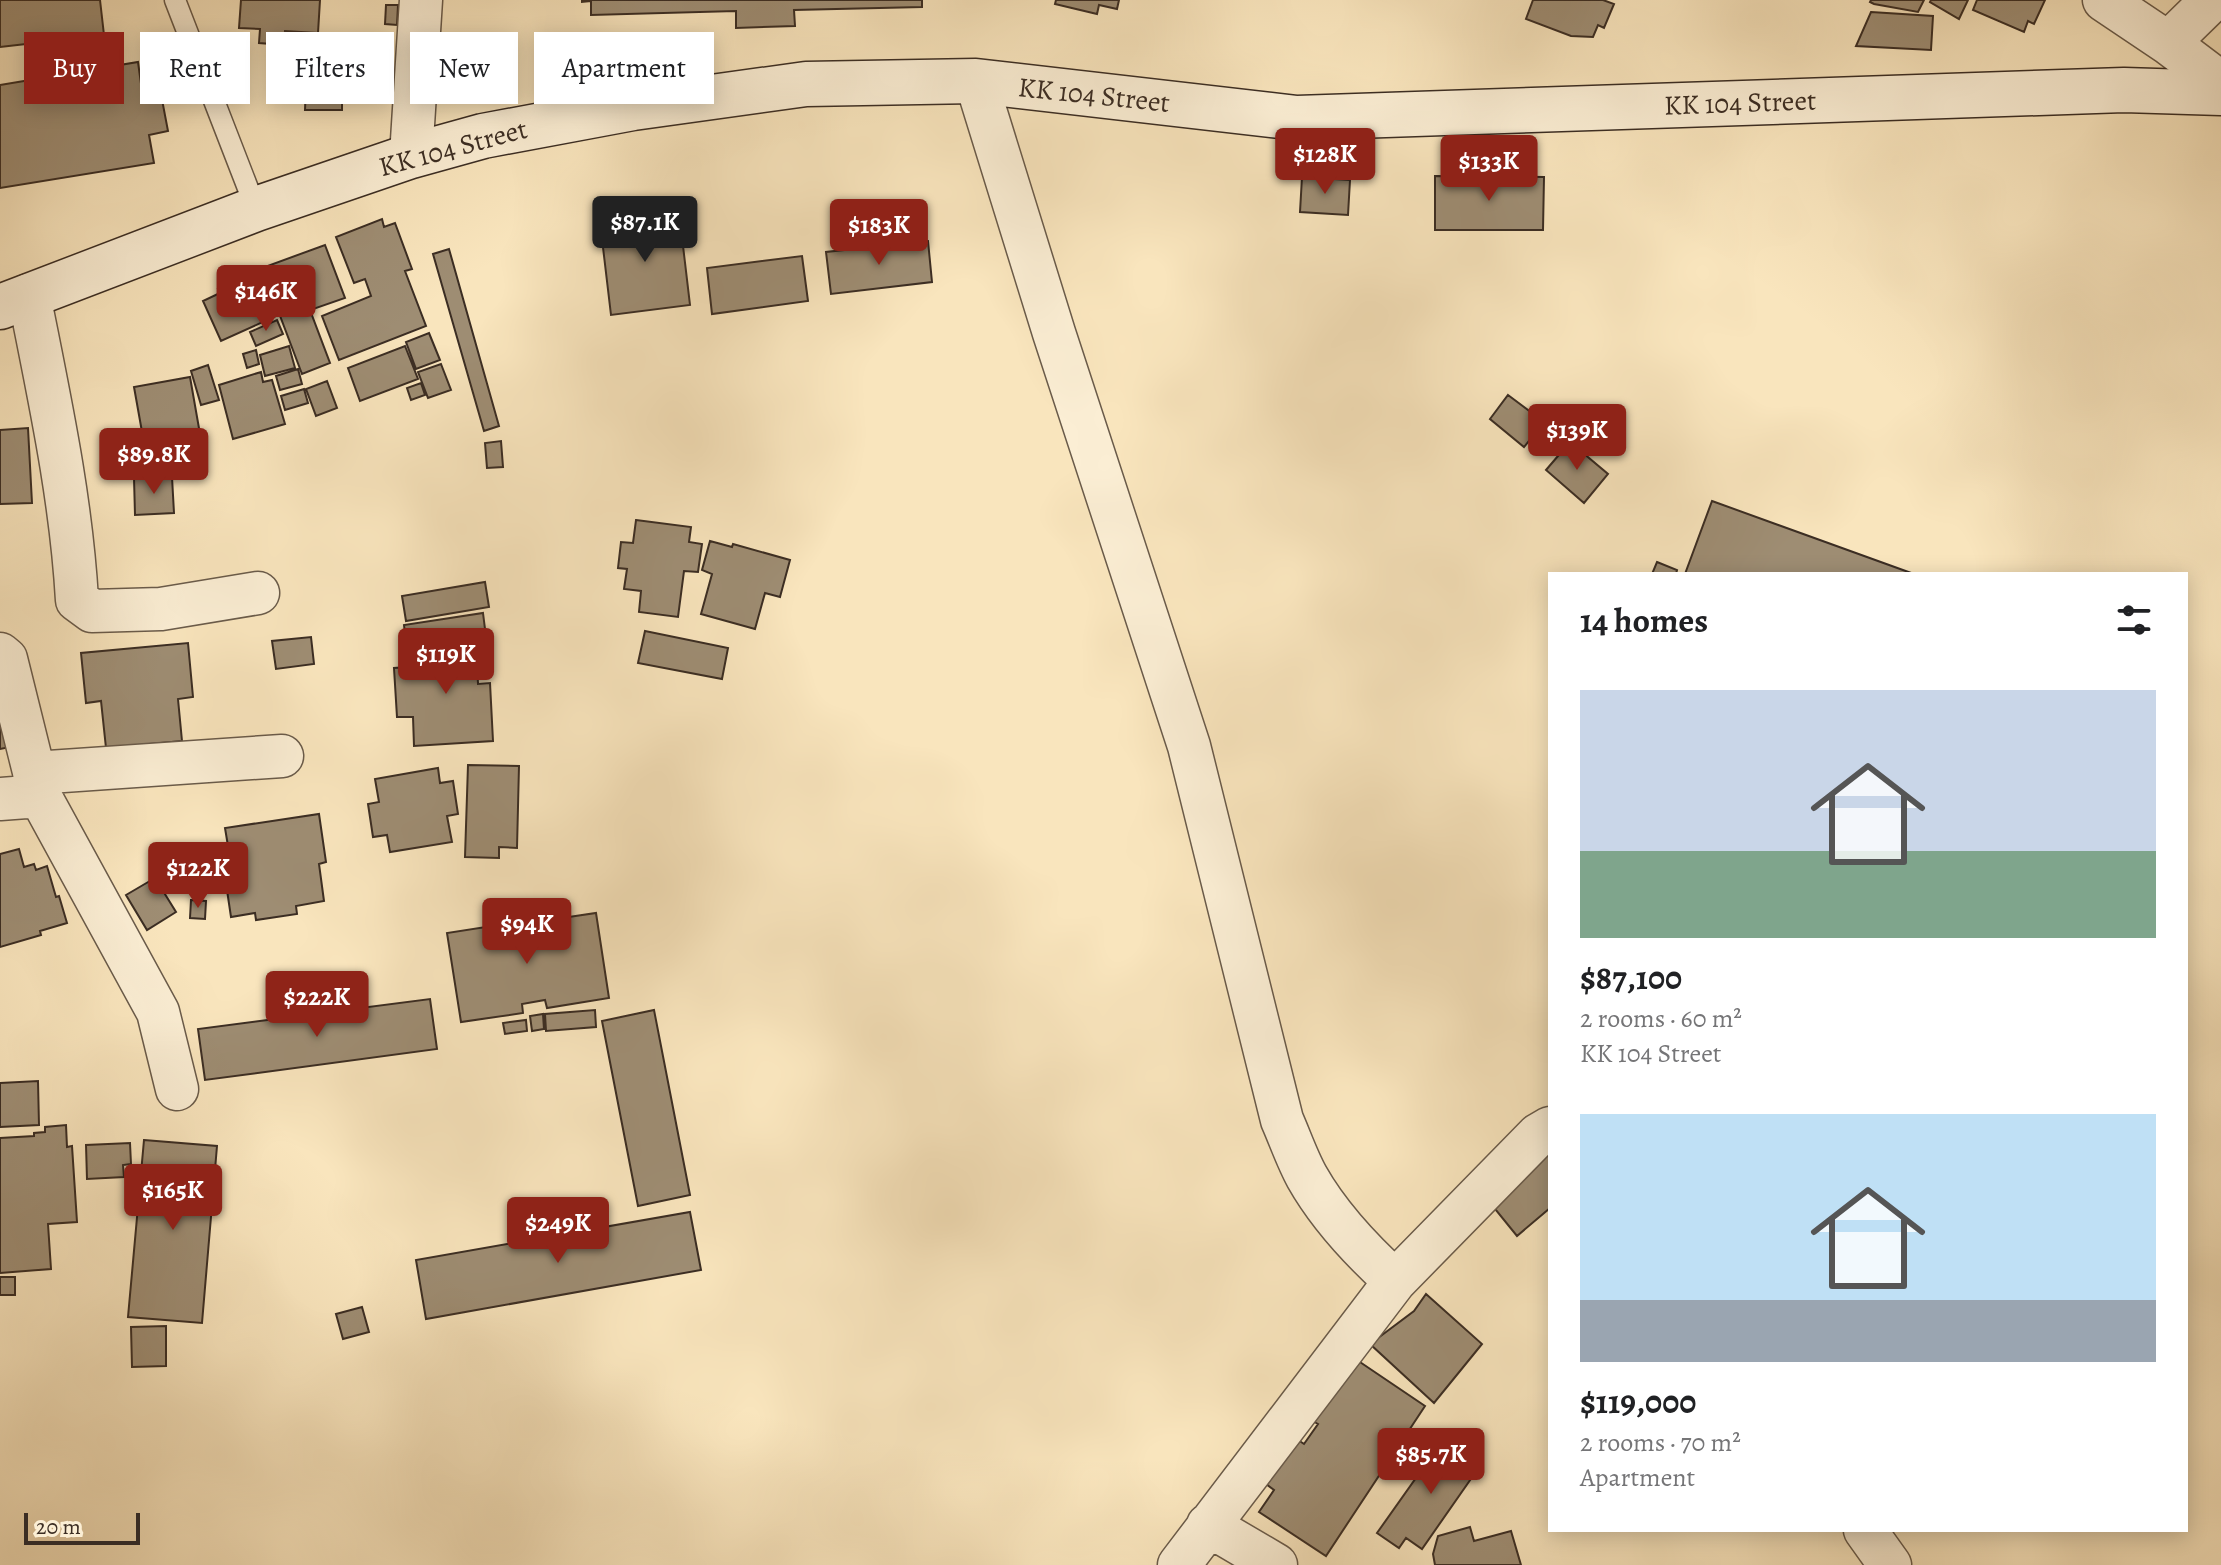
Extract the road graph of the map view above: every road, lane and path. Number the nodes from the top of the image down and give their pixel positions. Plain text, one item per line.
1 (175, 0) edge
2 (421, 0) edge
3 (2104, 0) edge
4 (2212, 0) edge
5 (2168, 43) junction
6 (976, 81) junction
7 (2221, 83) edge
8 (2221, 93) edge
9 (411, 156) junction
10 (256, 209) junction
11 (14, 301) edge
12 (258, 593) dead end
13 (0, 654) edge
14 (282, 756) dead end
15 (25, 789) edge
16 (177, 1089) dead end
17 (1548, 1129) edge
18 (1395, 1281) junction
19 (1208, 1525) junction
20 (1866, 1532) edge
21 (1179, 1565) edge
22 (1276, 1565) edge
23 (1890, 1565) edge

1 - 10 lane
2 - 9 street
3 - 5 street
4 - 5 street
5 - 7 street
6 - 8 street, KK 104 Street
6 - 9 street, KK 104 Street
6 - 18 street
9 - 10 street, KK 104 Street
10 - 11 street, KK 104 Street
11 - 12 street
13 - 15 street
14 - 15 street
15 - 16 street
17 - 18 street
18 - 19 street
19 - 21 street
19 - 22 street
20 - 23 street

